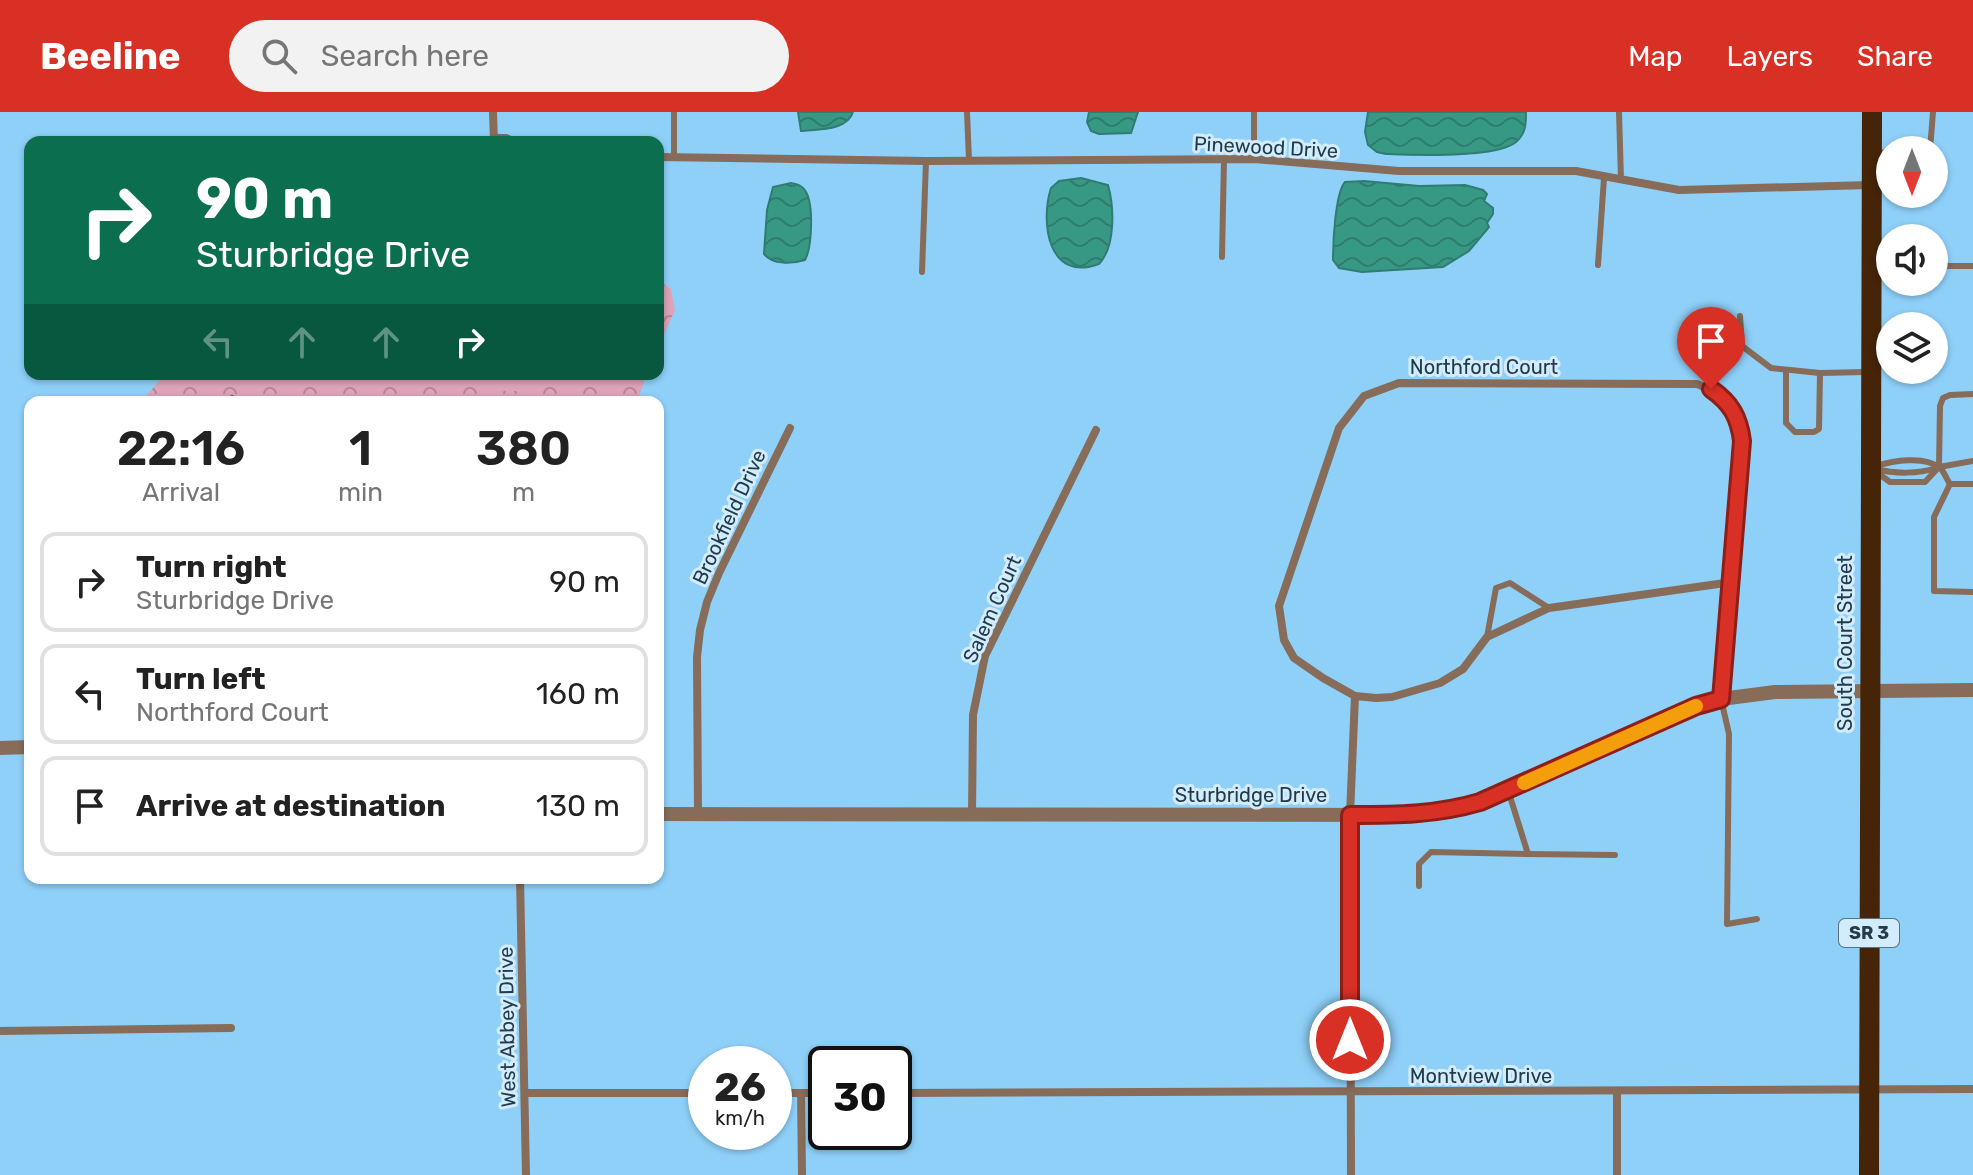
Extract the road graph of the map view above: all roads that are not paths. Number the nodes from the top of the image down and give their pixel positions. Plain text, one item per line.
1 (493, 112) edge
2 (674, 112) edge
3 (967, 112) edge
4 (1254, 112) edge
5 (1619, 112) edge
6 (1872, 112) edge
7 (1933, 112) edge
8 (494, 136) edge
9 (1877, 136) edge
10 (1931, 136) edge
11 (664, 157) edge
12 (674, 157) junction
13 (1224, 159) junction
14 (1254, 159) junction
15 (969, 160) junction
16 (926, 161) junction
17 (1876, 168) edge
18 (1604, 178) junction
19 (1621, 180) junction
20 (1871, 185) junction
21 (1876, 231) edge
22 (1222, 257) dead end
23 (1598, 265) dead end
24 (1948, 266) edge
25 (1973, 266) edge
26 (922, 272) dead end
27 (1877, 296) edge
28 (1740, 316) dead end
29 (1786, 370) junction
30 (1870, 372) junction
31 (1820, 373) junction
32 (1973, 394) edge
33 (790, 428) dead end
34 (1096, 430) dead end
35 (1973, 461) edge
36 (1869, 467) junction
37 (1939, 467) junction
38 (1950, 484) junction
39 (1973, 484) edge
40 (1732, 582) junction
41 (1973, 592) edge
42 (1549, 608) junction
43 (1487, 637) junction
44 (1973, 690) edge
45 (1869, 692) junction
46 (1355, 696) junction
47 (1721, 699) junction
48 (24, 747) edge
49 (0, 748) edge
50 (1508, 790) junction
51 (664, 814) edge
52 (698, 814) junction
53 (972, 815) junction
54 (1350, 815) junction
55 (1528, 854) junction
56 (1615, 855) dead end
57 (520, 884) edge
58 (1419, 886) dead end
59 (1757, 919) dead end
60 (231, 1028) dead end
61 (0, 1031) edge
62 (1870, 1089) junction
63 (1973, 1089) edge
64 (1617, 1091) junction
65 (1350, 1092) junction
66 (525, 1093) junction
67 (688, 1093) edge
68 (792, 1093) edge
69 (801, 1093) junction
70 (808, 1093) edge
71 (912, 1093) edge
72 (526, 1175) edge
73 (802, 1175) edge
74 (1351, 1175) edge
75 (1617, 1175) edge
76 (1869, 1175) edge

1 - 8 street
2 - 12 lane
3 - 15 lane
4 - 14 lane
5 - 19 lane
6 - 9 main road, South Court Street / SR 3
7 - 10 lane
11 - 12 street, Pinewood Drive
12 - 16 street, Pinewood Drive
13 - 14 street, Pinewood Drive
13 - 15 street, Pinewood Drive
13 - 22 lane
14 - 18 street, Pinewood Drive
15 - 16 street, Pinewood Drive
16 - 26 lane
17 - 20 main road, South Court Street / SR 3
18 - 19 street, Pinewood Drive
18 - 23 lane
19 - 20 street, Pinewood Drive
20 - 21 main road, South Court Street / SR 3
24 - 25 lane
27 - 30 main road, South Court Street / SR 3
28 - 29 lane
29 - 31 lane
29 - 31 lane
30 - 31 lane
30 - 36 main road, South Court Street / SR 3
32 - 37 lane
33 - 52 street, Brookfield Drive
34 - 53 street, Salem Court
35 - 37 lane
36 - 37 lane
36 - 37 lane
36 - 45 main road, South Court Street / SR 3
37 - 38 lane
38 - 39 lane
38 - 41 lane
40 - 42 street
40 - 46 street, Northford Court
40 - 47 street, Northford Court
42 - 43 street
42 - 43 lane
43 - 46 street
44 - 45 street, Sturbridge Drive
45 - 47 street, Sturbridge Drive
45 - 62 main road, South Court Street / SR 3
46 - 54 street
47 - 50 street, Sturbridge Drive
47 - 59 lane
48 - 49 street
50 - 54 street, Sturbridge Drive
50 - 55 lane
51 - 52 street, Sturbridge Drive
52 - 53 street, Sturbridge Drive
53 - 54 street, Sturbridge Drive
54 - 65 street
55 - 56 lane
55 - 58 lane
57 - 66 street, West Abbey Drive
60 - 61 street
62 - 63 street, Montview Drive
62 - 64 street, Montview Drive
62 - 76 main road, South Court Street / SR 3
64 - 65 street, Montview Drive
64 - 75 street
65 - 71 street, Montview Drive
65 - 74 street
66 - 67 street
66 - 72 street, West Abbey Drive
68 - 69 street
69 - 70 street
69 - 73 street

